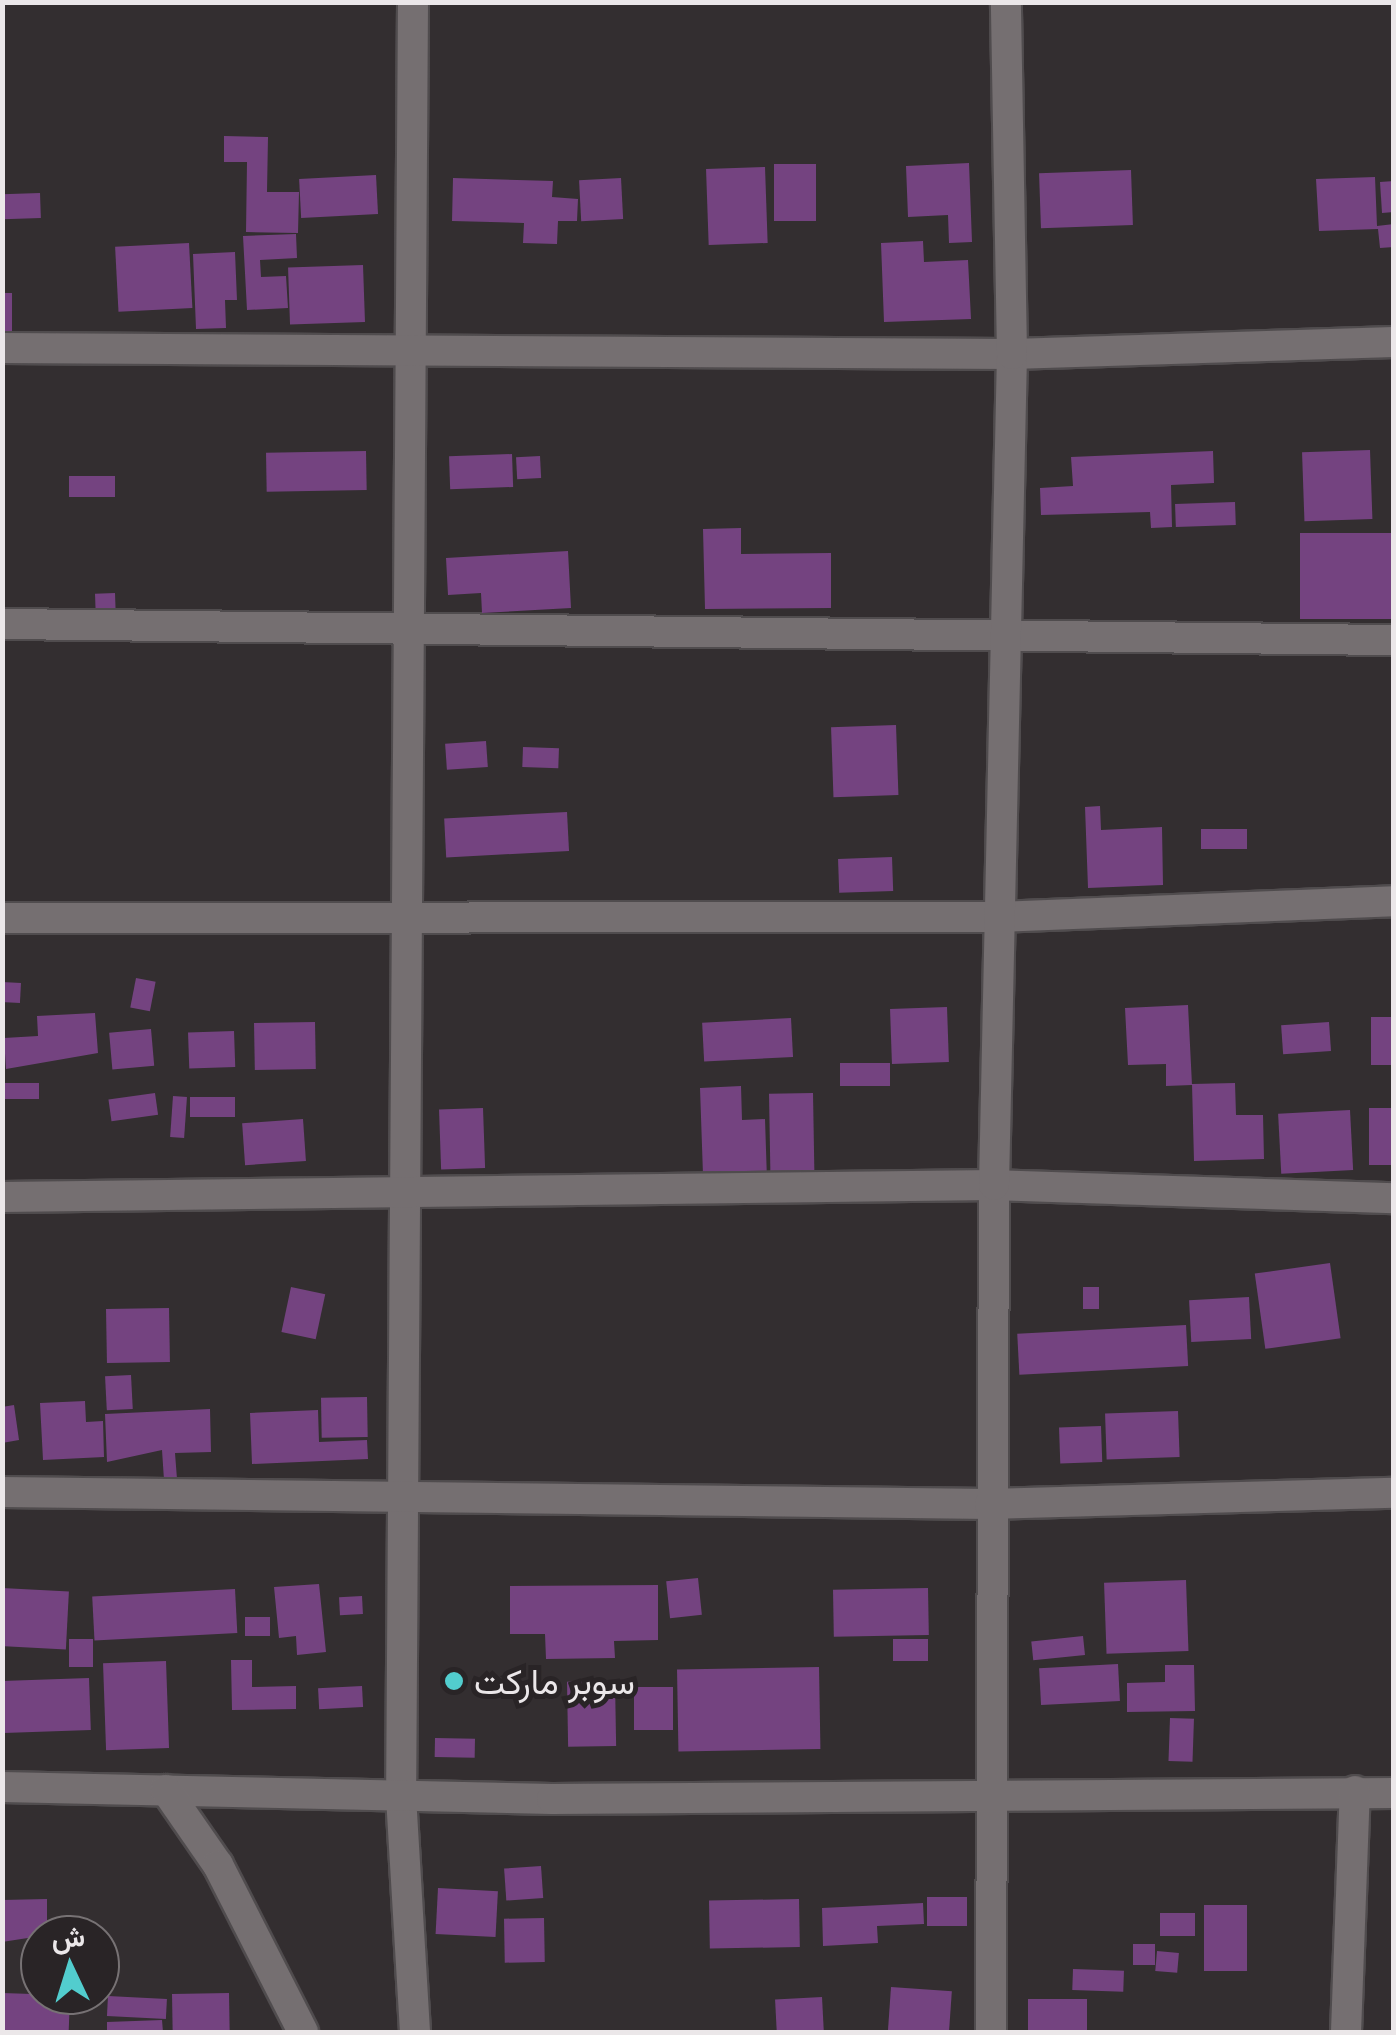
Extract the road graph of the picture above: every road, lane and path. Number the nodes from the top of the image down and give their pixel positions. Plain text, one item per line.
1 (413, 2) edge
2 (1006, 2) edge
3 (1394, 342) edge
4 (2, 348) edge
5 (412, 353) junction
6 (1012, 354) junction
7 (2, 624) edge
8 (411, 628) junction
9 (1006, 636) junction
10 (1394, 640) edge
11 (1394, 901) edge
12 (410, 916) junction
13 (1000, 917) junction
14 (2, 918) edge
15 (994, 1185) junction
16 (410, 1195) junction
17 (2, 1197) edge
18 (1394, 1198) edge
19 (2, 1492) edge
20 (1394, 1493) edge
21 (408, 1497) junction
22 (990, 1504) junction
23 (2, 1787) edge
24 (166, 1790) junction
25 (994, 1791) junction
26 (1355, 1791) junction
27 (1394, 1793) edge
28 (401, 1796) junction
29 (304, 2032) edge
30 (415, 2032) edge
31 (991, 2032) edge
32 (1346, 2032) edge

1 - 5 street
2 - 6 street
3 - 6 street
4 - 5 street
5 - 6 street
5 - 8 street
6 - 9 street
7 - 8 street
8 - 9 street
8 - 12 street
9 - 10 street
9 - 13 street
11 - 13 street
12 - 13 street
12 - 14 street
12 - 16 street
13 - 15 street
15 - 16 street
15 - 18 street
15 - 22 street
16 - 17 street
16 - 21 street
19 - 21 street
20 - 22 street
21 - 22 street
21 - 28 street
22 - 25 street
23 - 24 street
24 - 28 street
24 - 29 street
25 - 26 street
25 - 28 street
25 - 31 street
26 - 27 street
26 - 32 street
28 - 30 street

